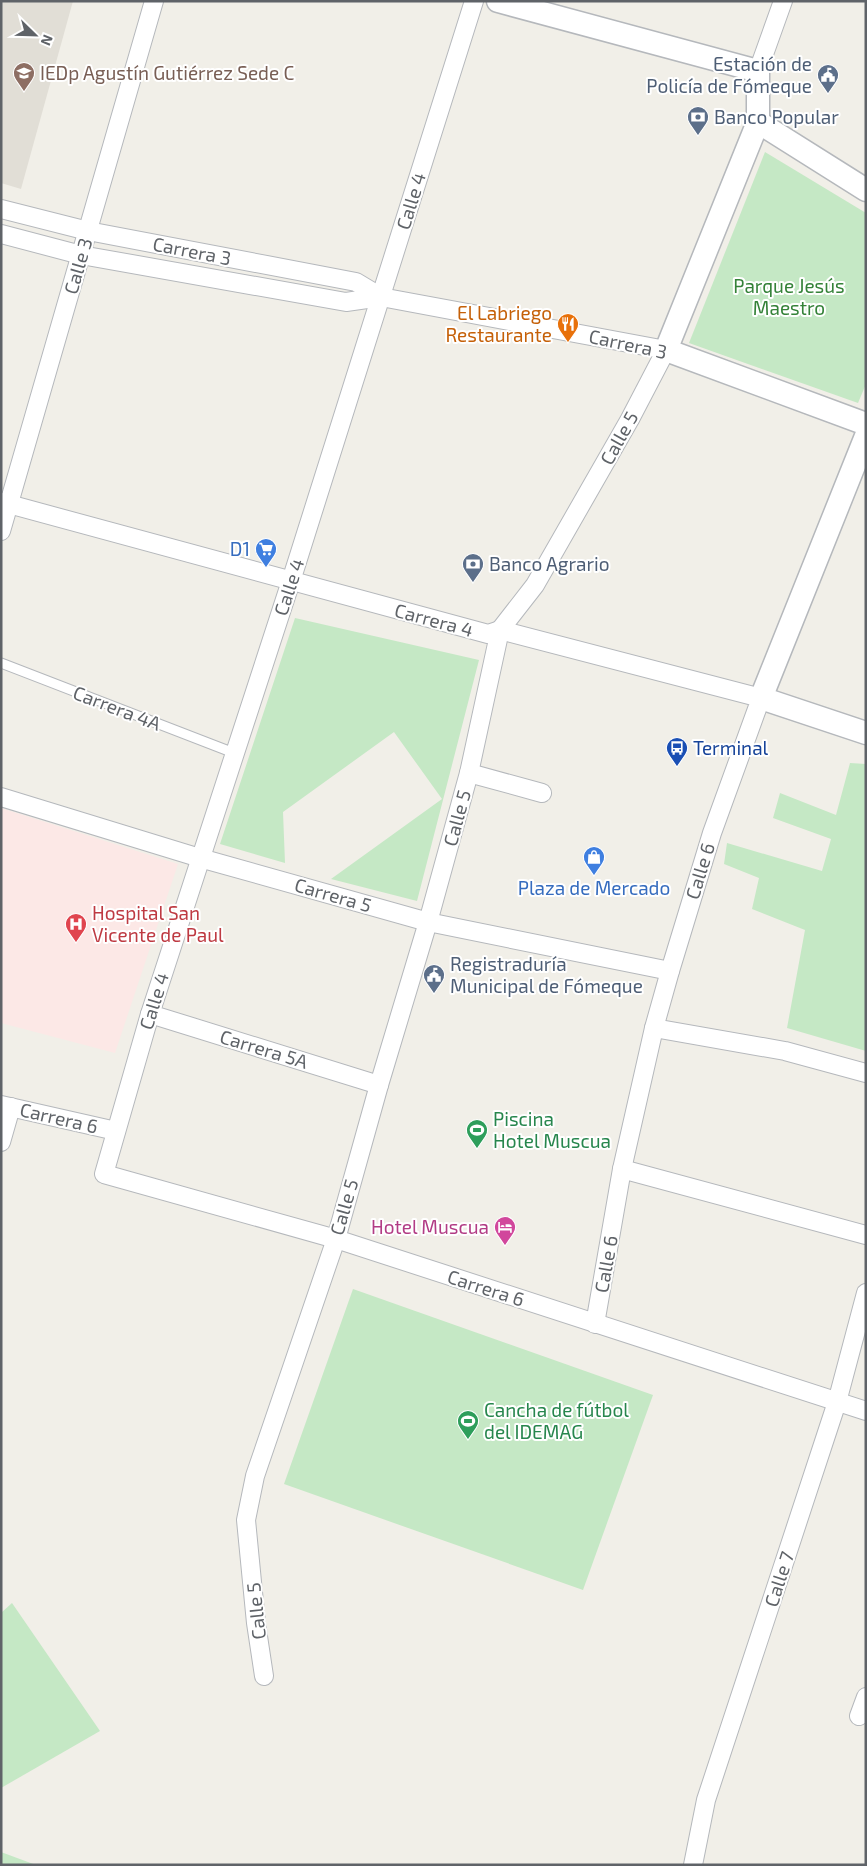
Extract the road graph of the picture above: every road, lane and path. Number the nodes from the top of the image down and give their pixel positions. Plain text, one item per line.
1 (154, 1) edge
2 (474, 1) edge
3 (498, 1) edge
4 (783, 1) edge
5 (758, 71) junction
6 (758, 122) junction
7 (866, 190) edge
8 (1, 209) edge
9 (88, 231) junction
10 (1, 234) edge
11 (81, 255) junction
12 (381, 297) junction
13 (666, 350) junction
14 (866, 424) edge
15 (866, 436) edge
16 (5, 503) edge
17 (1, 531) edge
18 (291, 581) junction
19 (500, 630) junction
20 (1, 663) edge
21 (761, 698) junction
22 (866, 733) edge
23 (234, 753) junction
24 (469, 773) junction
25 (542, 794) dead end
26 (1, 797) edge
27 (200, 858) junction
28 (428, 922) junction
29 (670, 971) junction
30 (150, 1014) junction
31 (654, 1028) junction
32 (866, 1073) edge
33 (379, 1085) junction
34 (6, 1106) edge
35 (116, 1131) junction
36 (1, 1142) edge
37 (622, 1169) junction
38 (104, 1174) joint
39 (866, 1235) edge
40 (336, 1239) junction
41 (866, 1294) edge
42 (596, 1324) junction
43 (837, 1402) junction
44 (866, 1411) edge
45 (264, 1676) dead end
46 (866, 1697) edge
47 (860, 1716) dead end
48 (694, 1865) edge

1 - 9 street, Calle 3
2 - 12 street, Calle 4
3 - 5 street
4 - 5 street, Calle 5
5 - 6 street, Calle 5
6 - 7 street
6 - 13 street, Calle 5
8 - 9 street, Carrera 3
9 - 11 street, Calle 3
9 - 12 street, Carrera 3
10 - 11 street, Carrera 3
11 - 12 street, Carrera 3
11 - 16 street, Calle 3
12 - 13 street, Carrera 3
12 - 18 street, Calle 4
13 - 14 street, Carrera 3
13 - 19 street, Calle 5
15 - 21 street, Calle 6
16 - 17 street, Calle 3
16 - 18 street, Carrera 4
18 - 19 street, Carrera 4
18 - 23 street, Calle 4
19 - 21 street, Carrera 4
19 - 24 street, Calle 5
20 - 23 lane, Carrera 4A
21 - 22 street, Carrera 4
21 - 29 street, Calle 6
23 - 27 street, Calle 4
24 - 25 street
24 - 28 street, Calle 5
26 - 27 street, Carrera 5
27 - 28 street, Carrera 5
27 - 30 street, Calle 4
28 - 29 street, Carrera 5
28 - 33 street, Calle 5
29 - 31 street, Calle 6
30 - 33 street, Carrera 5A
30 - 35 street, Calle 4
31 - 32 street
31 - 37 street, Calle 6
33 - 40 street, Calle 5
34 - 35 street, Carrera 6
34 - 36 street
35 - 38 street, Calle 4
37 - 39 street
37 - 42 street, Calle 6
38 - 40 street, Carrera 6
40 - 42 street, Carrera 6
40 - 45 street, Calle 5
41 - 43 street, Calle 7
42 - 43 street, Carrera 6
43 - 44 street, Carrera 6
43 - 48 street, Calle 7
46 - 47 street

